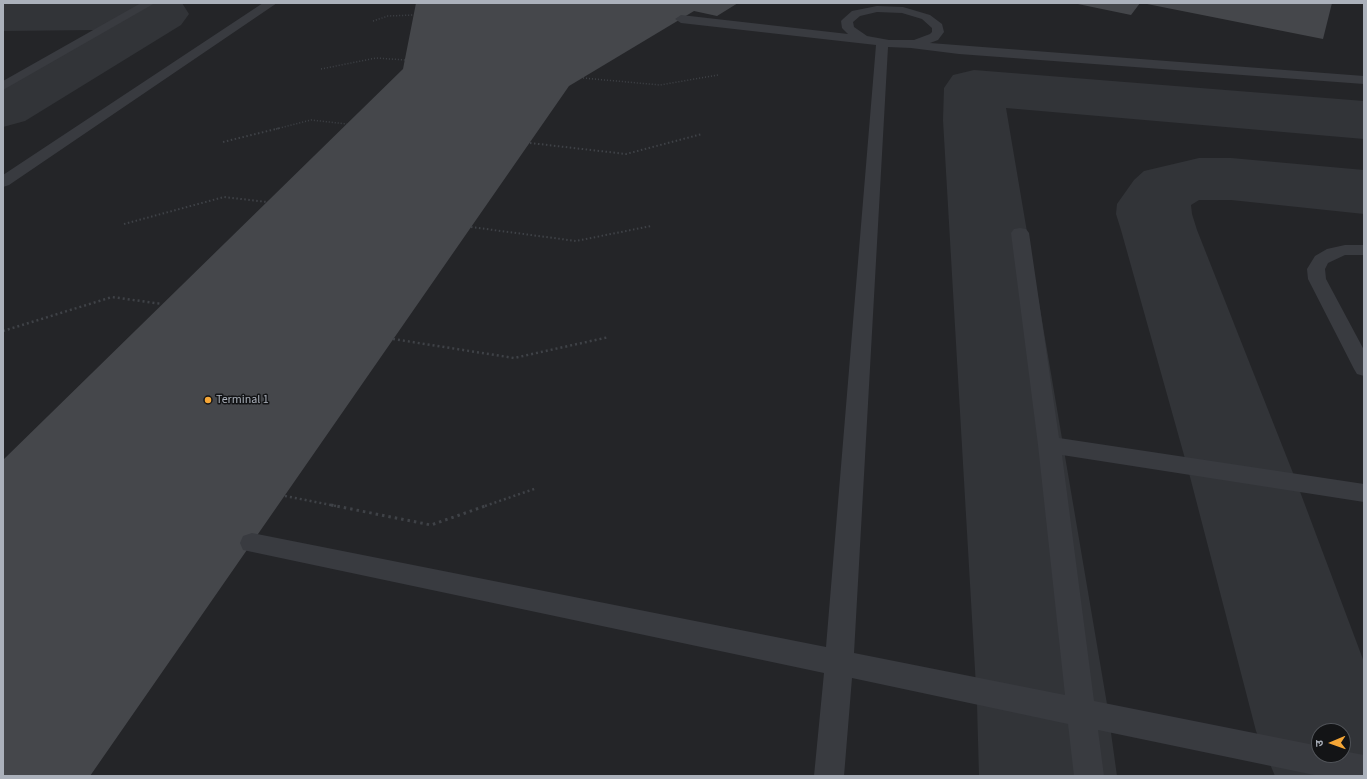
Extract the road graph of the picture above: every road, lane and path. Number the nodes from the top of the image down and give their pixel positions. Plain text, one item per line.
1 (149, 3) edge
2 (271, 3) edge
3 (887, 6) edge
4 (414, 15) dead end
5 (681, 19) dead end
6 (373, 21) dead end
7 (847, 21) junction
8 (778, 30) junction
9 (938, 30) junction
10 (873, 41) junction
11 (912, 44) junction
12 (1031, 54) junction
13 (405, 60) dead end
14 (321, 69) dead end
15 (718, 75) dead end
16 (582, 78) dead end
17 (1364, 80) edge
18 (3, 86) edge
19 (347, 124) dead end
20 (702, 134) dead end
21 (223, 142) dead end
22 (530, 143) dead end
23 (3, 182) edge
24 (267, 202) dead end
25 (124, 224) dead end
26 (650, 226) dead end
27 (471, 227) dead end
28 (1020, 233) dead end
29 (1364, 250) edge
30 (162, 304) dead end
31 (3, 331) edge
32 (609, 336) dead end
33 (394, 339) dead end
34 (1364, 369) edge
35 (1048, 445) junction
36 (537, 488) dead end
37 (1364, 493) edge
38 (284, 496) dead end
39 (252, 543) dead end
40 (839, 663) junction
41 (1081, 712) junction
42 (1364, 770) edge
43 (829, 776) edge
44 (1089, 776) edge

1 - 18 lane
2 - 23 lane
3 - 7 lane
3 - 9 lane
4 - 6 path
5 - 8 lane
7 - 8 lane
7 - 10 lane
8 - 10 lane
9 - 11 lane
9 - 12 lane
10 - 11 lane
10 - 40 lane
11 - 12 lane
12 - 17 lane
13 - 14 path
15 - 16 path
19 - 21 path
20 - 22 path
24 - 25 path
26 - 27 path
28 - 35 lane
29 - 34 lane
30 - 31 path
32 - 33 path
35 - 37 lane
35 - 41 lane
36 - 38 path
39 - 40 lane
40 - 41 lane
40 - 43 lane
41 - 42 lane
41 - 44 lane

